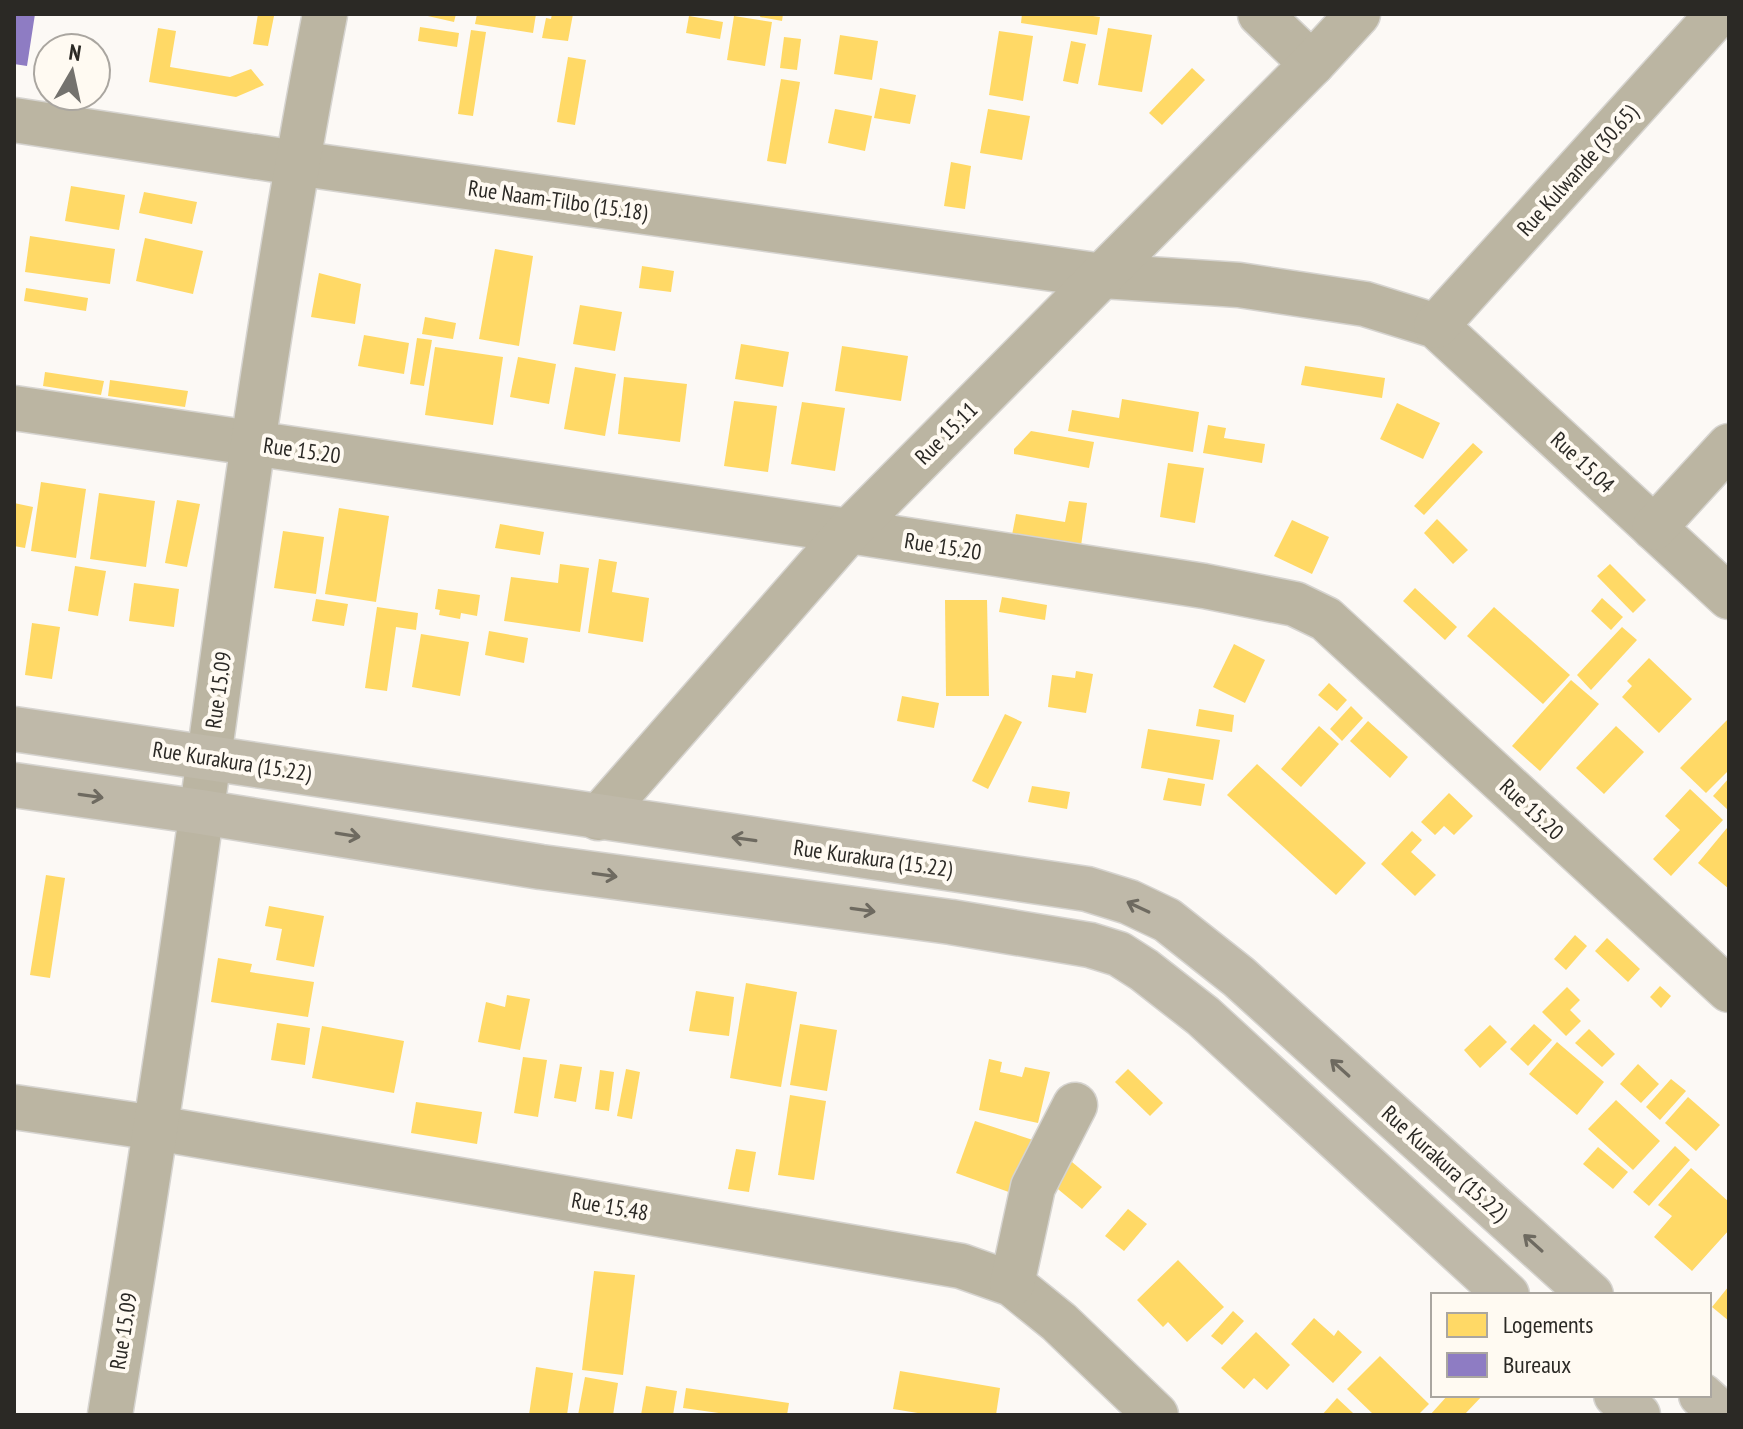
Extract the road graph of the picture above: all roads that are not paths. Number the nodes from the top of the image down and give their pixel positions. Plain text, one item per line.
1 (325, 14) edge
2 (1260, 14) edge
3 (1358, 14) edge
4 (1718, 14) edge
5 (1312, 64) junction
6 (14, 120) edge
7 (296, 163) junction
8 (1103, 276) junction
9 (1436, 326) junction
10 (14, 408) edge
11 (253, 442) junction
12 (1729, 446) edge
13 (1654, 528) junction
14 (849, 531) junction
15 (1729, 597) edge
16 (14, 729) edge
17 (209, 757) junction
18 (14, 785) edge
19 (201, 812) junction
20 (598, 818) junction
21 (1729, 990) edge
22 (1075, 1105) dead end
23 (14, 1107) edge
24 (156, 1128) junction
25 (1012, 1284) junction
26 (1505, 1293) edge
27 (1589, 1293) edge
28 (1618, 1397) edge
29 (1703, 1397) edge
30 (110, 1415) edge
31 (1156, 1415) edge
32 (1638, 1415) edge
33 (1723, 1415) edge

1 - 7 street, Rue 15.09
2 - 5 street
3 - 5 street, Rue 15.11
4 - 9 street, Rue Kulwande (30.65)
5 - 8 street, Rue 15.11
6 - 7 street, Rue Naam-Tilbo (15.18)
7 - 8 street, Rue Naam-Tilbo (15.18)
7 - 11 street, Rue 15.09
8 - 9 street, Rue Naam-Tilbo (15.18)
8 - 14 street, Rue 15.11
9 - 13 street, Rue 15.04
10 - 11 street, Rue 15.20
11 - 14 street, Rue 15.20
11 - 17 street, Rue 15.09
12 - 13 street
13 - 15 street, Rue 15.04
14 - 20 street, Rue 15.11
14 - 21 street, Rue 15.20
16 - 17 main road, Rue Kurakura (15.22)
17 - 19 street, Rue 15.09
17 - 20 main road, Rue Kurakura (15.22)
18 -> 19 main road
19 - 24 street, Rue 15.09
19 -> 26 main road
27 -> 20 main road, Rue Kurakura (15.22)
22 - 25 street
23 - 24 street, Rue 15.48
24 - 25 street, Rue 15.48
24 - 30 street, Rue 15.09
25 - 31 street, Rue 15.48
28 - 32 main road
29 - 33 main road

